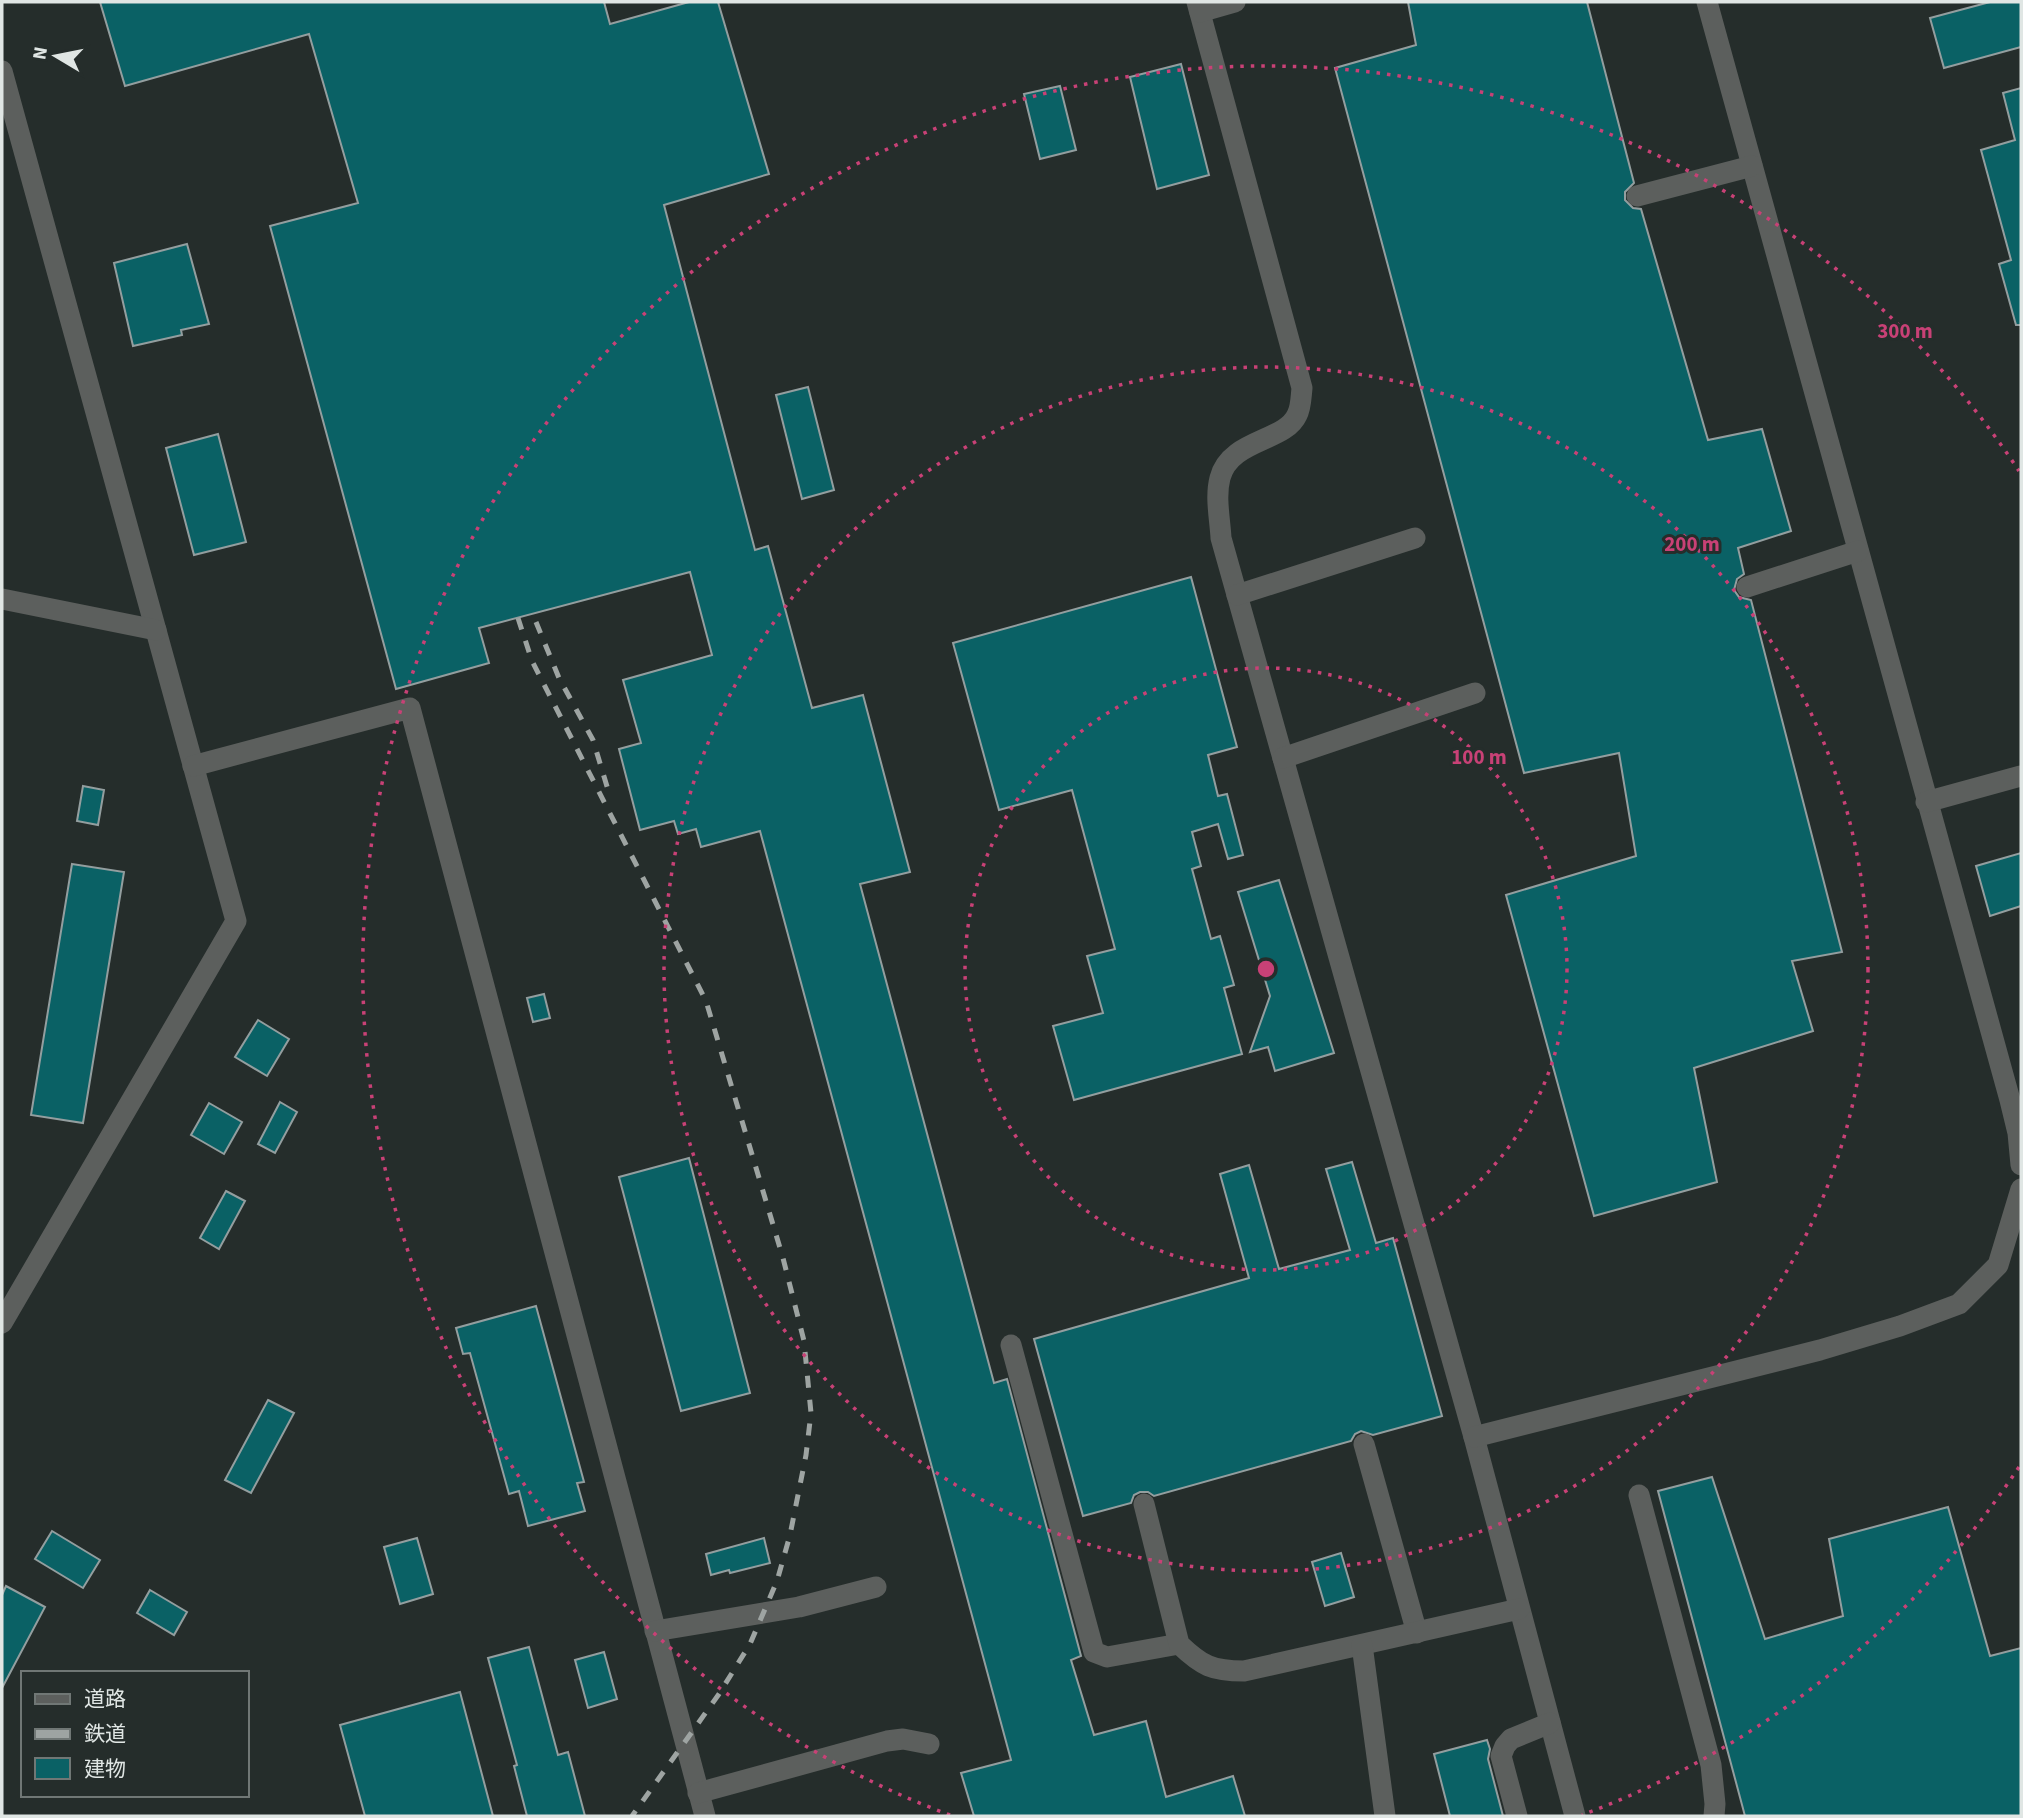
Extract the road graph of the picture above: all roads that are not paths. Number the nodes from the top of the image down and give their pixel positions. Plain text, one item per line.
1 (1235, 2) edge
2 (1707, 2) edge
3 (1198, 7) edge
4 (2, 71) edge
5 (1752, 166) junction
6 (1637, 196) dead end
7 (1415, 538) dead end
8 (1858, 551) junction
9 (1748, 587) dead end
10 (1237, 596) junction
11 (2, 599) edge
12 (156, 629) junction
13 (1475, 692) dead end
14 (1283, 758) junction
15 (193, 766) junction
16 (2021, 776) edge
17 (1926, 802) junction
18 (2021, 1165) edge
19 (2021, 1189) edge
20 (2, 1323) edge
21 (1011, 1345) dead end
22 (1474, 1437) junction
23 (1364, 1444) dead end
24 (1639, 1495) dead end
25 (1143, 1504) dead end
26 (876, 1587) dead end
27 (1520, 1609) junction
28 (655, 1631) junction
29 (1417, 1633) junction
30 (1178, 1644) junction
31 (1362, 1645) junction
32 (1550, 1723) junction
33 (929, 1744) dead end
34 (698, 1793) junction
35 (705, 1816) edge
36 (1385, 1816) edge
37 (1517, 1816) edge
38 (1575, 1816) edge
39 (1714, 1816) edge

1 - 3 lane
2 - 5 lane
3 - 10 lane
4 - 12 lane
5 - 6 lane
5 - 8 lane
7 - 10 lane
8 - 9 lane
8 - 17 lane
10 - 14 lane
11 - 12 lane
12 - 15 lane
13 - 14 lane
14 - 22 lane
15 - 20 lane
15 - 28 lane
16 - 17 lane
17 - 18 lane
19 - 22 lane
21 - 30 lane
22 - 27 lane
23 - 29 lane
24 - 39 lane
25 - 30 lane
26 - 28 lane
27 - 29 lane
27 - 32 lane
28 - 34 lane
29 - 31 lane
30 - 31 lane
31 - 36 lane
32 - 37 lane
32 - 38 lane
33 - 34 lane
34 - 35 lane

